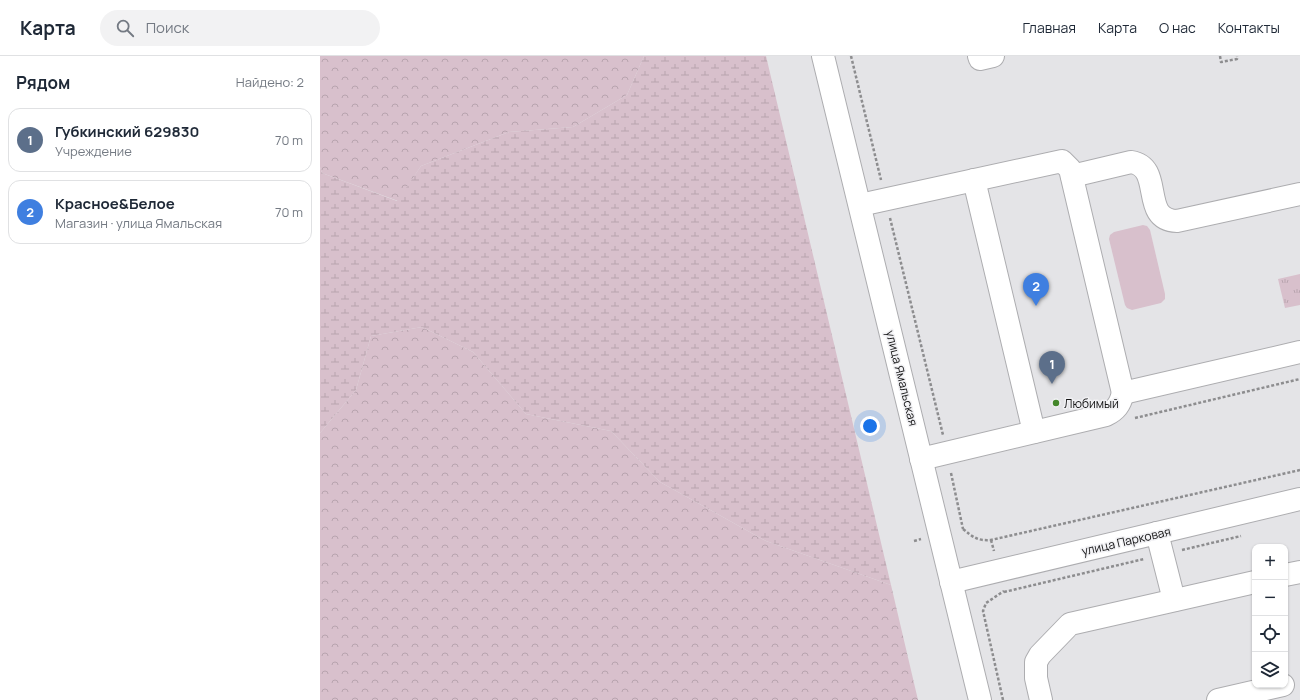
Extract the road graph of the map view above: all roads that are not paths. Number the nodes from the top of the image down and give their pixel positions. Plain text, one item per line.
1 (824, 56) edge
2 (979, 56) edge
3 (993, 56) edge
4 (1072, 176) junction
5 (974, 180) junction
6 (1300, 194) edge
7 (860, 206) junction
8 (1300, 352) edge
9 (1123, 393) junction
10 (1034, 432) junction
11 (921, 459) junction
12 (1300, 499) edge
13 (1158, 533) junction
14 (1300, 572) edge
15 (1288, 574) edge
16 (952, 582) junction
17 (1252, 583) edge
18 (1174, 600) junction
19 (1300, 681) edge
20 (1288, 684) edge
21 (1271, 688) edge
22 (980, 700) edge
23 (1041, 700) edge
24 (1218, 700) edge

1 - 7 street, улица Ямальская
2 - 3 street
4 - 5 street
4 - 6 street
4 - 9 street
5 - 7 street
5 - 10 street
7 - 11 street, улица Ямальская
8 - 9 street
9 - 10 street
10 - 11 street
11 - 16 street, улица Ямальская
12 - 13 street, улица Парковая
13 - 16 street, улица Парковая
13 - 18 street
14 - 15 street
16 - 22 street, улица Ямальская
17 - 18 street
18 - 23 street
19 - 20 street
21 - 24 street

